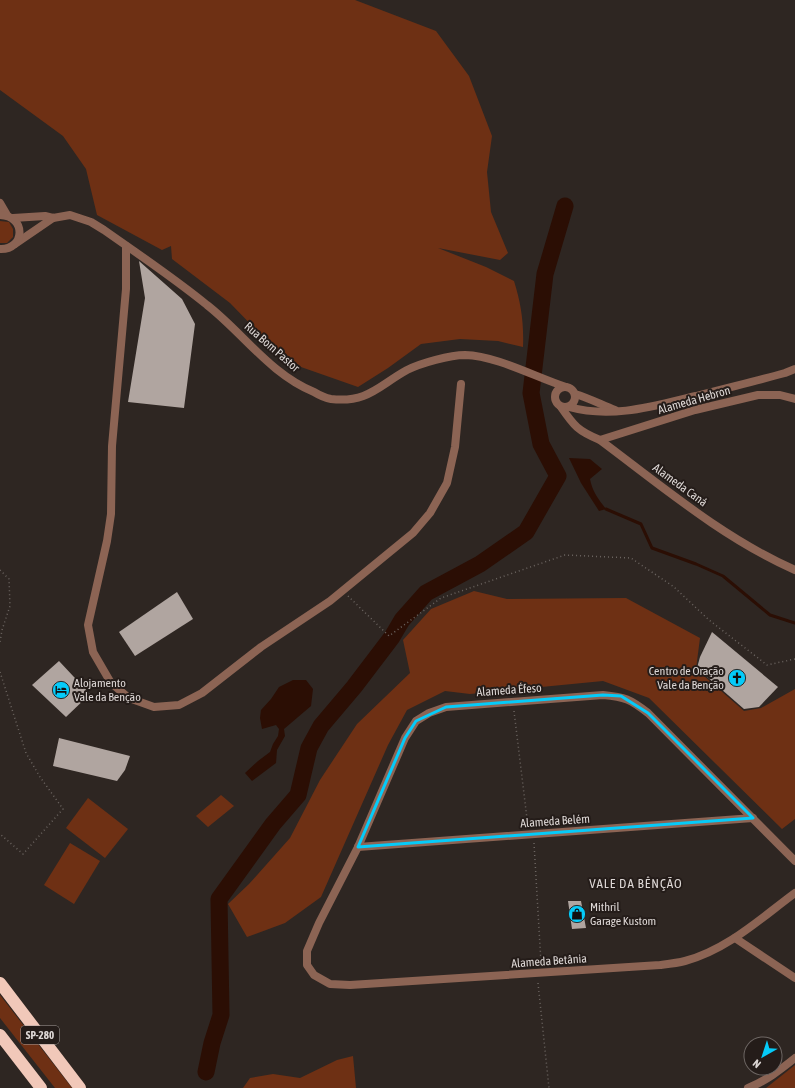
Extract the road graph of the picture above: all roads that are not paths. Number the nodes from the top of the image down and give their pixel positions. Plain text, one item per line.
1 (0, 203) edge
2 (7, 216) edge
3 (53, 218) junction
4 (15, 244) junction
5 (126, 246) junction
6 (2, 251) edge
7 (795, 369) edge
8 (540, 378) junction
9 (461, 384) dead end
10 (566, 387) junction
11 (575, 394) junction
12 (795, 399) edge
13 (562, 405) junction
14 (620, 411) junction
15 (600, 440) junction
16 (795, 570) edge
17 (753, 818) junction
18 (358, 847) junction
19 (795, 861) edge
20 (795, 893) edge
21 (735, 938) junction
22 (307, 951) joint
23 (795, 978) edge
24 (0, 983) edge
25 (1, 1037) edge
26 (795, 1058) edge
27 (41, 1088) edge
28 (80, 1088) edge
29 (748, 1088) edge

1 - 2 street
2 - 3 street, Rua Bom Pastor
2 - 4 street
3 - 4 street, Rua Bom Pastor
3 - 5 street, Rua Bom Pastor
4 - 6 street, Rua Bom Pastor
5 - 8 street, Rua Bom Pastor
5 - 9 street
7 - 14 street
8 - 10 street
8 - 13 street
10 - 11 street
10 - 13 street
11 - 13 street
11 - 14 street
12 - 15 street, Alameda Hebron
13 - 14 street
13 - 15 street, Alameda Caná
15 - 16 street, Alameda Caná
17 - 18 street, Alameda Belém
17 - 18 street, Alameda Éfeso
17 - 19 street, Alameda Éfeso
18 - 22 street, Alameda Éfeso
20 - 21 street, Alameda Betânia
21 - 22 street, Alameda Betânia
21 - 23 street
24 - 28 highway, SP-280
25 - 27 highway, SP-280
26 - 29 street

